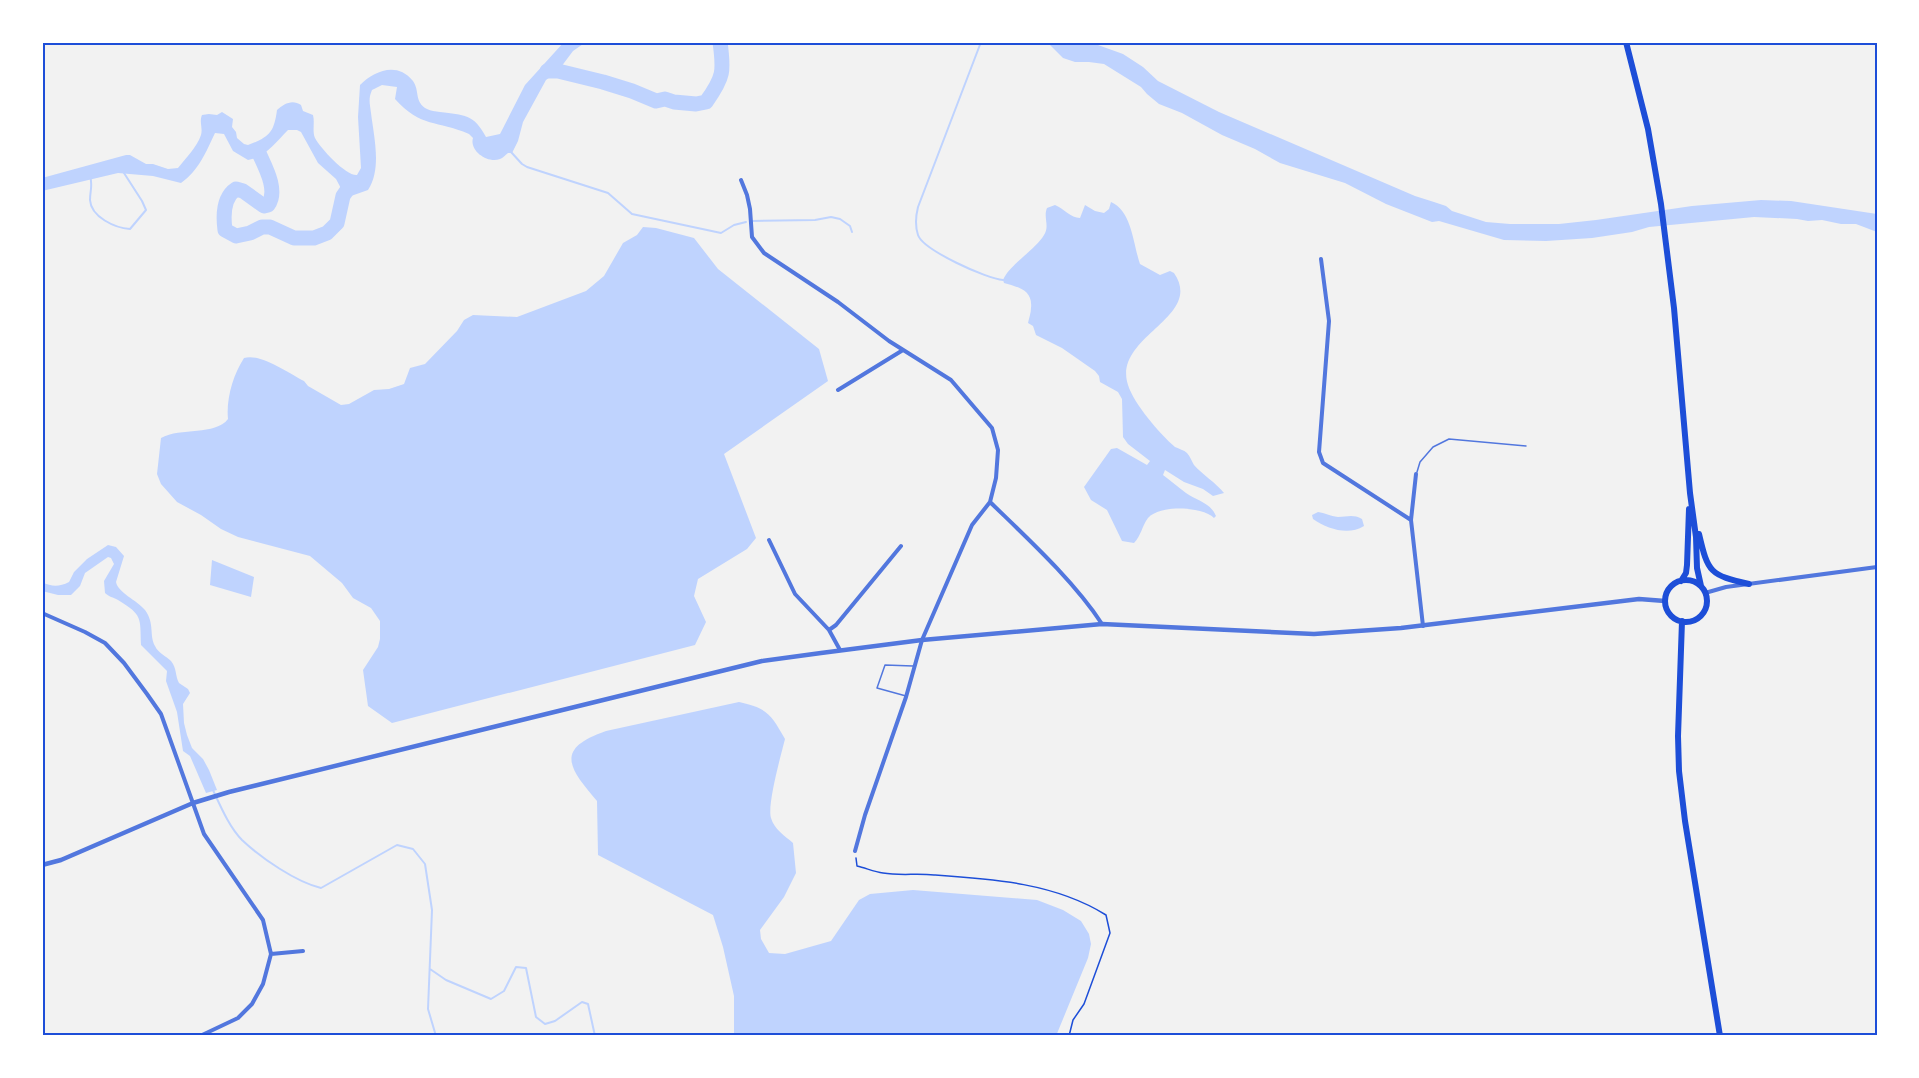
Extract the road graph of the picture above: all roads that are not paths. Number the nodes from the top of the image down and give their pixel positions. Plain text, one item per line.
1 (1626, 42) edge
2 (741, 180) dead end
3 (1321, 259) dead end
4 (903, 350) junction
5 (838, 390) dead end
6 (1526, 446) dead end
7 (1416, 474) joint
8 (1690, 493) junction
9 (990, 502) junction
10 (1411, 520) junction
11 (769, 540) dead end
12 (901, 546) dead end
13 (1877, 567) edge
14 (1681, 581) junction
15 (1749, 584) junction
16 (1701, 586) junction
17 (1705, 593) junction
18 (1665, 601) junction
19 (42, 614) edge
20 (1682, 621) junction
21 (1102, 624) junction
22 (1423, 626) junction
23 (829, 630) junction
24 (922, 640) junction
25 (840, 650) junction
26 (915, 666) junction
27 (906, 697) junction
28 (193, 803) junction
29 (855, 851) road end
30 (42, 865) edge
31 (303, 951) dead end
32 (271, 954) junction
33 (200, 1036) edge
34 (1720, 1036) edge

1 - 8 main road
2 - 4 street
3 - 10 street
4 - 5 street
4 - 9 street
6 - 7 lane
7 - 10 street
8 - 14 main road
8 - 15 main road
8 - 16 main road
9 - 21 street
9 - 24 street
10 - 22 street
11 - 23 street
12 - 23 street
13 - 15 street
14 - 16 main road
14 - 18 main road
15 - 17 street
16 - 17 main road
17 - 20 main road
18 - 20 main road
18 - 22 street
19 - 28 street
20 - 34 main road
21 - 22 street
21 - 24 street
23 - 25 street
24 - 25 street
24 - 26 street
25 - 28 street
26 - 27 street
26 - 27 lane
27 - 29 street
28 - 30 street
28 - 32 street
31 - 32 street
32 - 33 street

